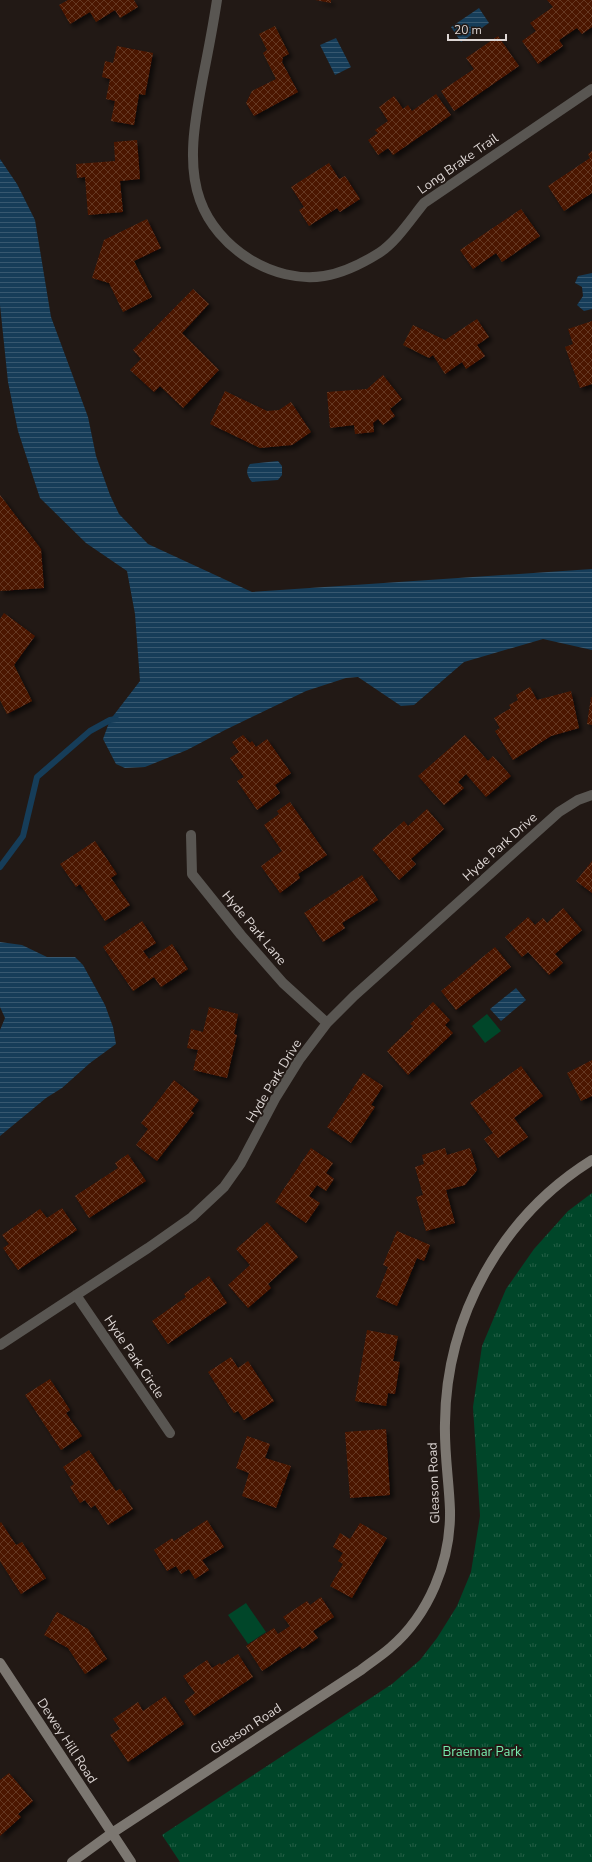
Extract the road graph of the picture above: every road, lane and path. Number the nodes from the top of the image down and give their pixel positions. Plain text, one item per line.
1 (217, 0) edge
2 (592, 89) edge
3 (592, 794) edge
4 (191, 835) dead end
5 (327, 1023) junction
6 (592, 1160) edge
7 (76, 1295) junction
8 (0, 1345) edge
9 (170, 1433) dead end
10 (0, 1663) edge
11 (112, 1833) junction
12 (72, 1862) edge
13 (132, 1862) edge

1 - 2 street, Long Brake Trail
3 - 5 street, Hyde Park Drive
4 - 5 street, Hyde Park Lane
5 - 7 street, Hyde Park Drive
6 - 11 street, Gleason Road
7 - 8 street, Hyde Park Drive
7 - 9 street, Hyde Park Circle
10 - 11 street, Dewey Hill Road
11 - 12 street, Gleason Road
11 - 13 street, Dewey Hill Road

